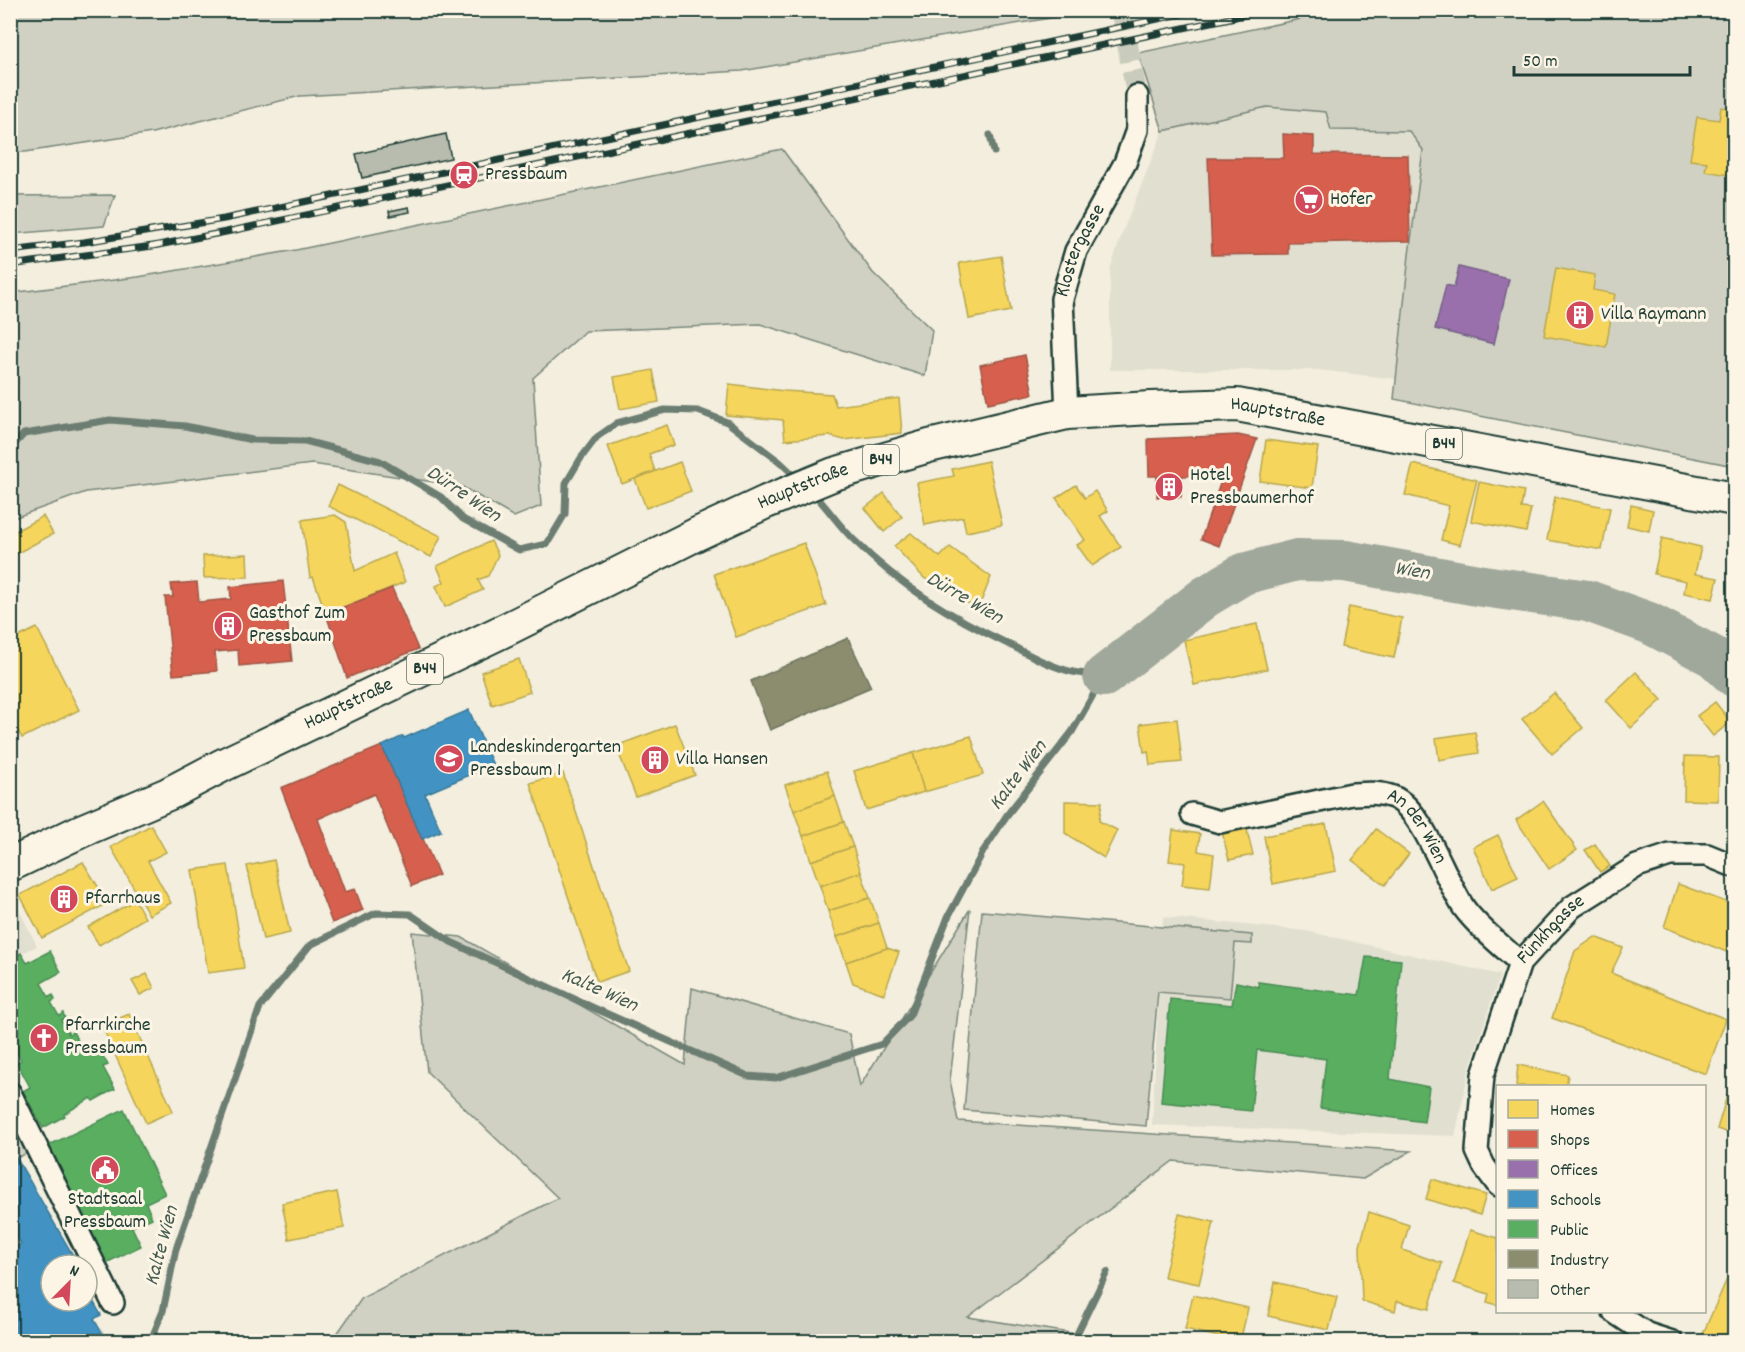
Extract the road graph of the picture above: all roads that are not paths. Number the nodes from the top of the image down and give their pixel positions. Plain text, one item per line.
1 (1137, 96) tunnel mouth
2 (1067, 413) junction
3 (1734, 499) edge
4 (1192, 814) dead end
5 (10, 865) edge
6 (1734, 866) edge
7 (1520, 963) junction
8 (10, 1093) edge
9 (1496, 1184) edge
10 (113, 1303) dead end
11 (1617, 1313) edge
12 (1672, 1341) edge

1 - 2 street, Klostergasse
2 - 3 main road, Hauptstraße / B44
2 - 5 main road, Hauptstraße / B44
4 - 7 street, An der Wien
6 - 7 street, Fünkhgasse
7 - 9 street, Fünkhgasse
8 - 10 street
11 - 12 street

